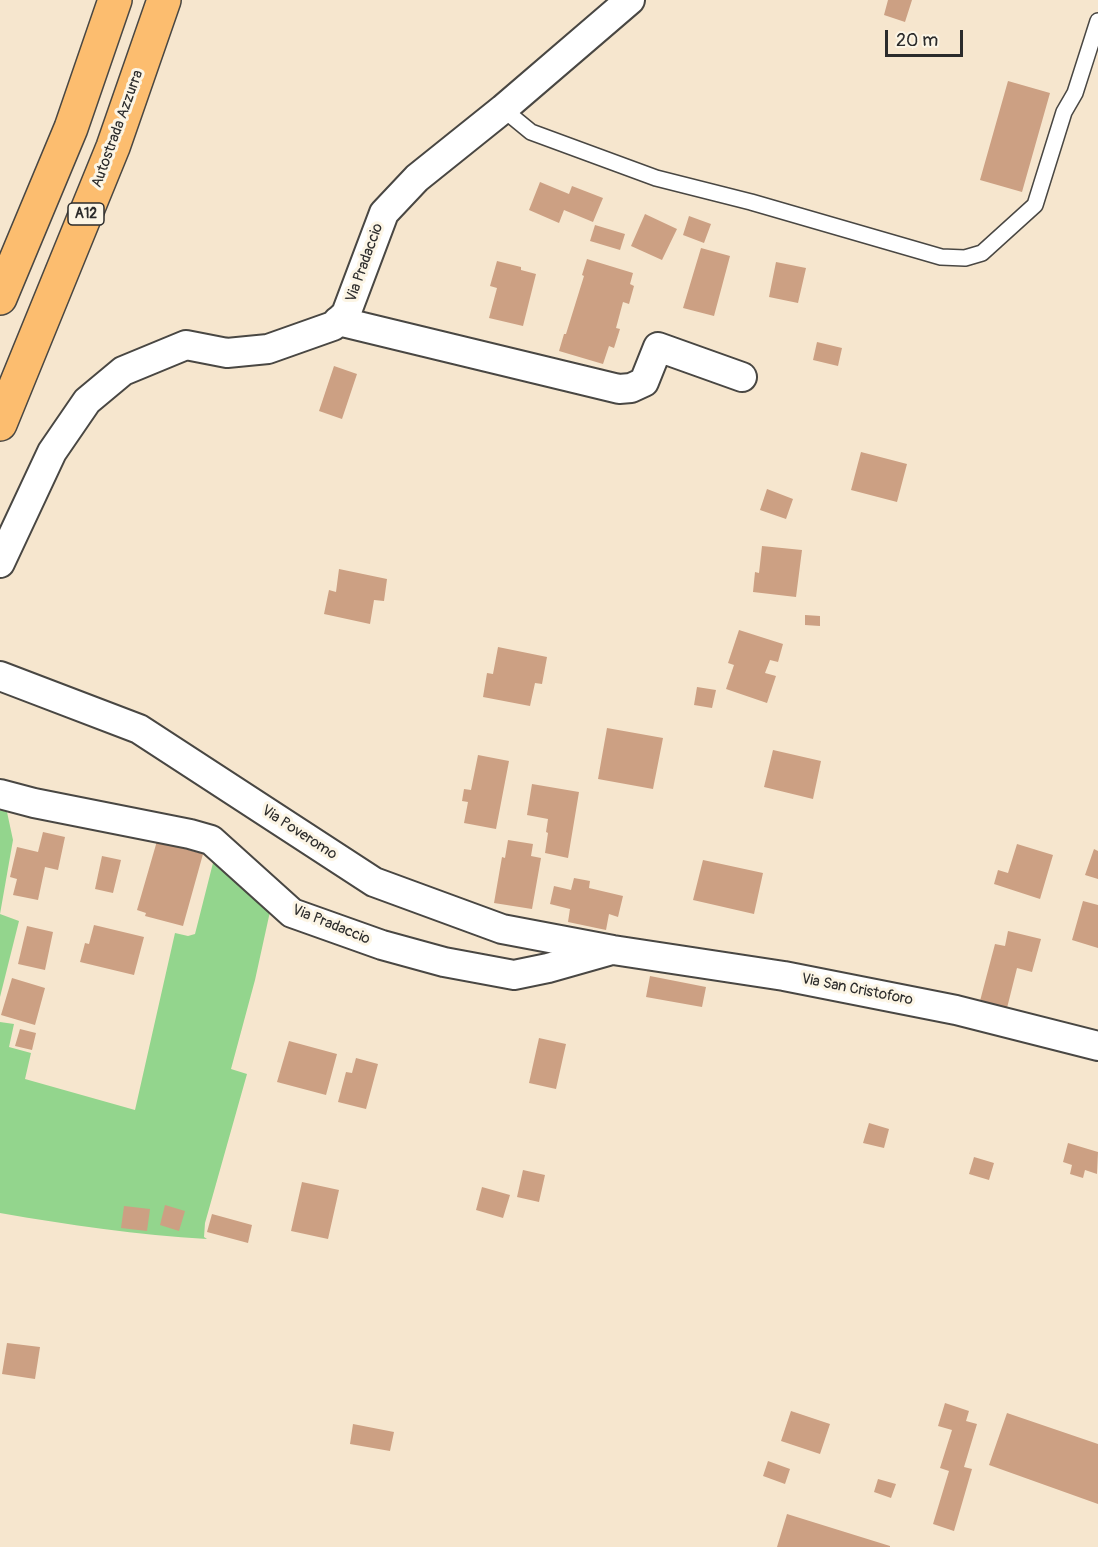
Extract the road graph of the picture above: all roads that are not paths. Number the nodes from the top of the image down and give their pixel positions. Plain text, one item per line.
1 (115, 0) edge
2 (164, 0) edge
3 (630, 0) edge
4 (1098, 21) edge
5 (503, 109) junction
6 (0, 298) edge
7 (338, 321) junction
8 (742, 377) dead end
9 (0, 424) edge
10 (0, 563) edge
11 (3, 677) edge
12 (0, 794) edge
13 (613, 950) junction
14 (1098, 1046) edge

1 - 6 highway
2 - 9 highway, Autostrada Azzurra / A12
3 - 5 street, Via Pradaccio
4 - 5 lane
5 - 7 street, Via Pradaccio
7 - 8 street
7 - 10 street, Via Pradaccio
11 - 13 street, Via Poveromo
12 - 13 street, Via Pradaccio
13 - 14 street, Via San Cristoforo

